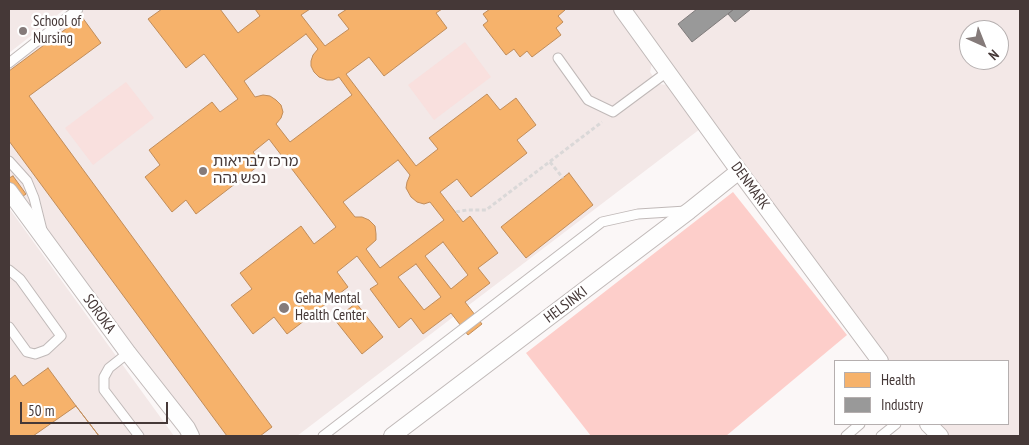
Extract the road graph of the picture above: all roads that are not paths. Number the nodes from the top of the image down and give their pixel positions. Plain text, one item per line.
1 (78, 9) edge
2 (622, 9) edge
3 (558, 58) dead end
4 (9, 62) edge
5 (668, 72) junction
6 (9, 161) edge
7 (739, 171) junction
8 (9, 191) edge
9 (689, 210) junction
10 (45, 240) junction
11 (9, 270) edge
12 (9, 327) edge
13 (128, 353) junction
14 (879, 360) edge
15 (859, 425) edge
16 (895, 425) edge
17 (928, 425) edge
18 (139, 436) edge
19 (191, 436) edge
20 (323, 436) edge
21 (392, 436) edge
22 (846, 436) edge
23 (881, 436) edge
24 (940, 436) edge

1 - 4 lane
2 - 5 street, DENMARK
3 - 5 lane
5 - 7 street, DENMARK
6 - 10 lane
7 - 9 street, HELSINKI
7 - 14 street, DENMARK
8 - 10 street, SOROKA
9 - 20 lane
9 - 21 street, HELSINKI
10 - 13 street, SOROKA
11 - 12 lane
13 - 18 lane
13 - 19 street, SOROKA
15 - 22 lane
16 - 23 lane
17 - 24 street

